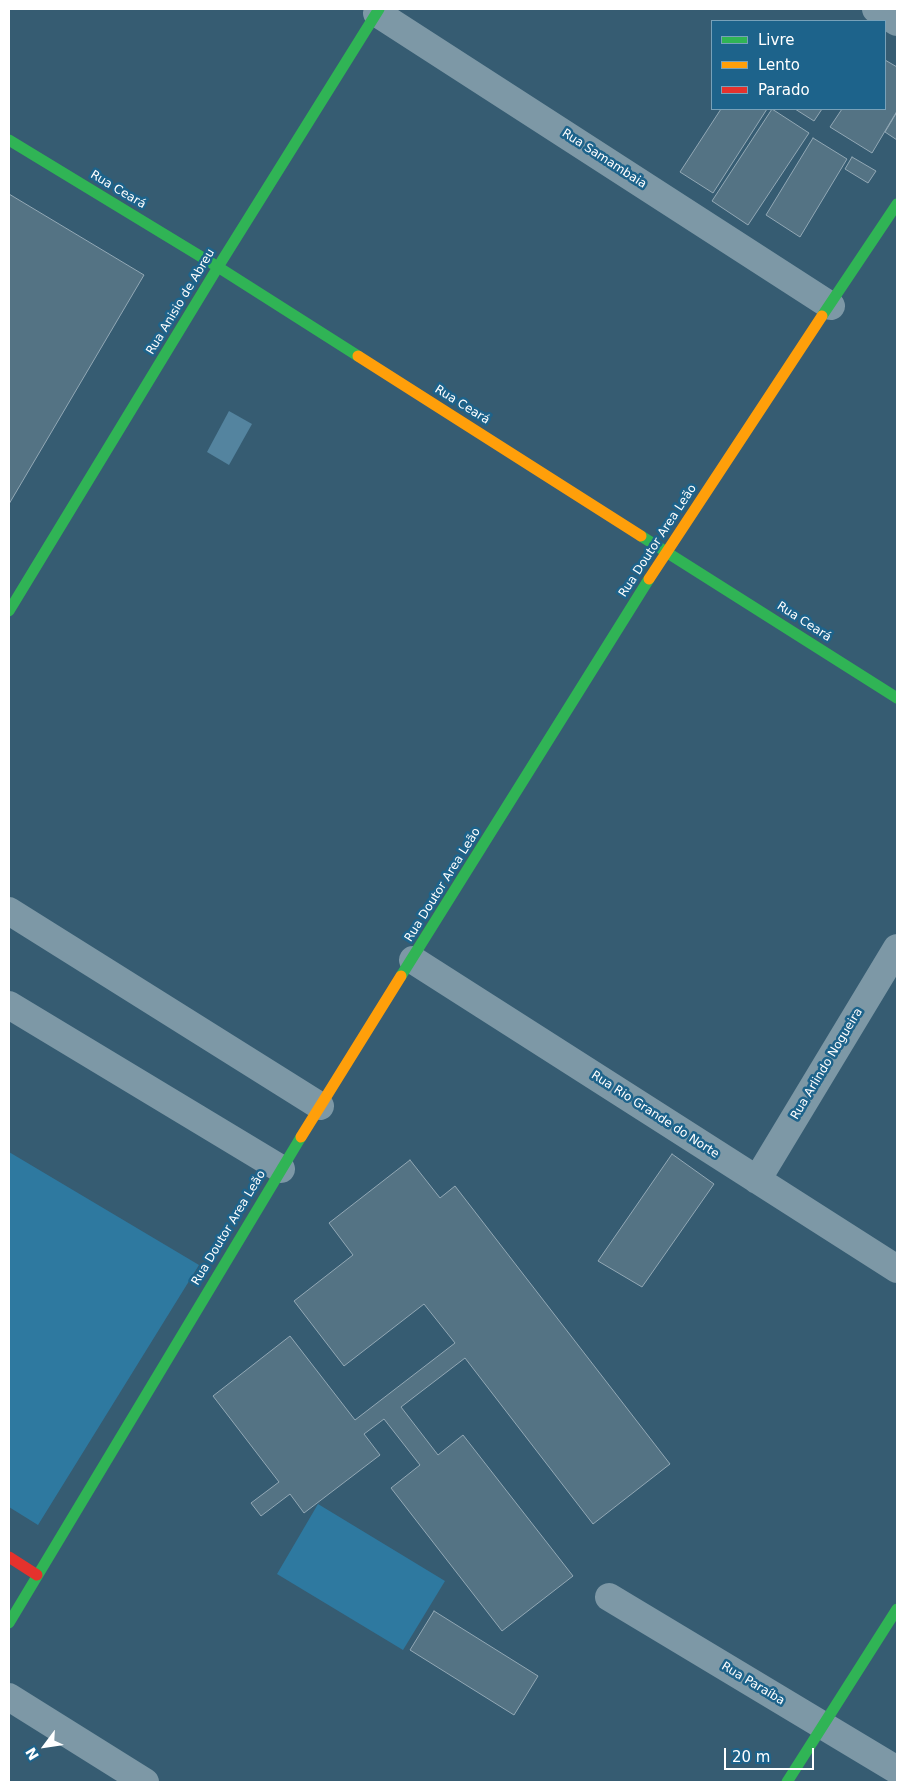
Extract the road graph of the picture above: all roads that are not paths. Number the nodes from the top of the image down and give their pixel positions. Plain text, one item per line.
1 (876, 9) edge
2 (378, 11) edge
3 (897, 22) edge
4 (9, 140) edge
5 (897, 204) edge
6 (218, 267) junction
7 (831, 306) junction
8 (667, 550) junction
9 (9, 611) edge
10 (897, 698) edge
11 (9, 911) edge
12 (897, 948) edge
13 (413, 960) junction
14 (9, 1005) edge
15 (320, 1106) junction
16 (281, 1169) junction
17 (757, 1180) junction
18 (897, 1269) edge
19 (9, 1557) edge
20 (37, 1575) junction
21 (609, 1598) dead end
22 (13, 1607) edge
23 (897, 1609) edge
24 (9, 1623) edge
25 (9, 1697) edge
26 (822, 1725) junction
27 (897, 1770) edge
28 (145, 1782) edge
29 (787, 1782) edge

1 - 3 street
2 - 6 street, Rua Anisio de Abreu
2 - 7 street, Rua Samambaia
4 - 6 street, Rua Ceará
5 - 7 street, Rua Doutor Area Leão
6 - 8 street, Rua Ceará
6 - 9 street, Rua Anisio de Abreu
7 - 8 street, Rua Doutor Area Leão
8 - 10 street, Rua Ceará
8 - 13 street, Rua Doutor Area Leão
11 - 15 street
12 - 17 street, Rua Arlindo Nogueira
13 - 15 street, Rua Doutor Area Leão
13 - 17 street, Rua Rio Grande do Norte
14 - 16 street
15 - 16 street, Rua Doutor Area Leão
16 - 20 street, Rua Doutor Area Leão
17 - 18 street, Rua Rio Grande do Norte
19 - 20 street
20 - 22 street, Rua Doutor Area Leão
21 - 26 street, Rua Paraíba
22 - 24 street, Rua Doutor Area Leão
23 - 26 street
25 - 28 street
26 - 27 street, Rua Paraíba
26 - 29 street

